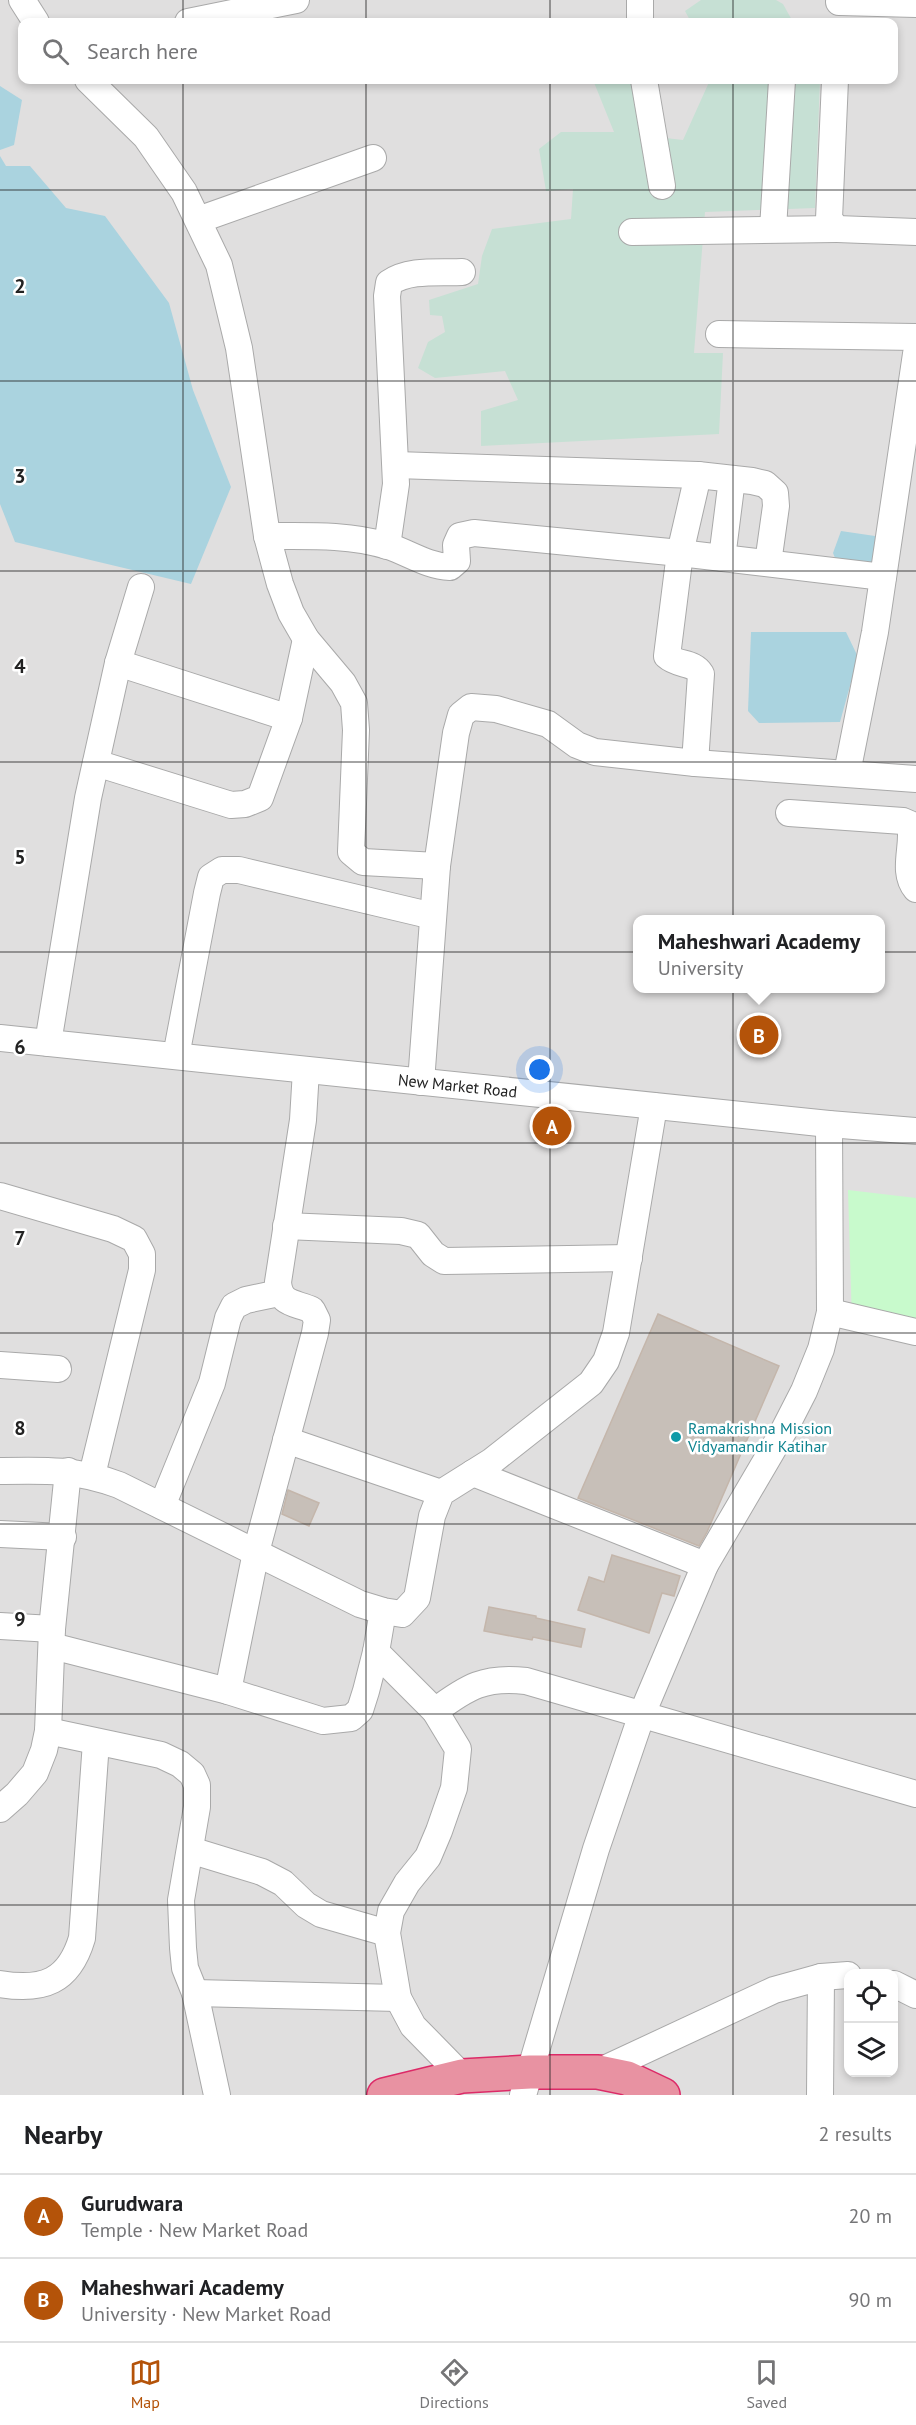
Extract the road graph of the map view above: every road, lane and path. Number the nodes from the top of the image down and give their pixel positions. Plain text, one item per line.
1 (22, 0) edge
2 (296, 0) edge
3 (640, 0) edge
4 (916, 4) edge
5 (838, 8) edge
6 (33, 18) edge
7 (208, 18) edge
8 (640, 18) edge
9 (92, 84) edge
10 (645, 84) edge
11 (782, 84) edge
12 (835, 84) edge
13 (373, 158) dead end
14 (662, 186) dead end
15 (198, 220) junction
16 (773, 229) junction
17 (837, 229) junction
18 (632, 232) dead end
19 (916, 232) edge
20 (462, 272) dead end
21 (719, 334) dead end
22 (916, 337) edge
23 (916, 354) edge
24 (396, 465) junction
25 (698, 475) junction
26 (732, 479) junction
27 (267, 537) junction
28 (387, 546) junction
29 (680, 553) junction
30 (722, 558) junction
31 (768, 563) junction
32 (883, 577) junction
33 (141, 587) dead end
34 (306, 639) junction
35 (118, 663) junction
36 (289, 717) junction
37 (96, 763) junction
38 (695, 763) junction
39 (847, 773) junction
40 (916, 779) edge
41 (789, 813) dead end
42 (437, 866) junction
43 (916, 889) edge
44 (433, 916) junction
45 (0, 1038) edge
46 (48, 1043) junction
47 (176, 1056) junction
48 (306, 1070) junction
49 (421, 1082) junction
50 (654, 1106) junction
51 (829, 1124) junction
52 (916, 1131) edge
53 (0, 1196) edge
54 (286, 1226) junction
55 (629, 1258) junction
56 (279, 1293) junction
57 (830, 1312) junction
58 (916, 1332) edge
59 (0, 1365) edge
60 (58, 1369) dead end
61 (286, 1440) junction
62 (0, 1471) edge
63 (80, 1473) junction
64 (473, 1473) junction
65 (441, 1493) junction
66 (162, 1506) junction
67 (0, 1534) edge
68 (63, 1537) junction
69 (256, 1552) junction
70 (705, 1565) junction
71 (383, 1611) junction
72 (0, 1626) edge
73 (52, 1638) junction
74 (376, 1652) junction
75 (228, 1691) junction
76 (435, 1711) junction
77 (642, 1714) junction
78 (48, 1731) junction
79 (96, 1742) junction
80 (916, 1794) edge
81 (0, 1809) edge
82 (190, 1850) junction
83 (387, 1933) junction
84 (844, 1975) edge
85 (821, 1977) junction
86 (0, 1984) edge
87 (898, 1986) edge
88 (195, 1994) junction
89 (916, 1995) edge
90 (398, 1998) junction
91 (598, 2072) junction
92 (462, 2076) junction
93 (526, 2083) edge
94 (217, 2095) edge
95 (384, 2095) edge
96 (663, 2095) edge
97 (820, 2095) edge

1 - 6 street
2 - 7 street
3 - 8 street
4 - 5 street
9 - 15 street
10 - 14 street
11 - 16 street
12 - 17 street
13 - 15 street
15 - 27 street
16 - 17 street
16 - 18 street
17 - 19 street
20 - 24 street
21 - 22 street
23 - 32 street
24 - 25 street
24 - 28 street
25 - 26 street
25 - 29 street
26 - 30 street
26 - 31 street
27 - 28 street
27 - 34 street
28 - 29 street
29 - 30 street
29 - 38 street
30 - 31 street
31 - 32 street
32 - 39 street
33 - 35 street
34 - 36 street
34 - 42 street
35 - 36 street
35 - 37 street
36 - 37 street
37 - 46 street
38 - 39 street
38 - 42 street
39 - 40 street
41 - 43 street
42 - 44 street
44 - 47 street
44 - 49 street
45 - 46 street, New Market Road
46 - 47 street, New Market Road
47 - 48 street, New Market Road
48 - 49 street, New Market Road
48 - 54 street
49 - 50 street, New Market Road
50 - 51 street, New Market Road
50 - 55 street
51 - 52 street, New Market Road
51 - 57 street
53 - 63 street
54 - 55 street
54 - 56 street
55 - 64 street
56 - 61 street
56 - 66 street
57 - 58 street
57 - 70 street
59 - 60 street
61 - 65 street
61 - 69 street
62 - 63 street
63 - 66 street
63 - 68 street
64 - 65 street
64 - 70 street
65 - 71 street
66 - 69 street
67 - 68 street
68 - 73 street
69 - 71 street
69 - 75 street
70 - 77 street
71 - 74 street
72 - 73 street
73 - 75 street
73 - 78 street
74 - 75 street
74 - 76 street
76 - 77 street
76 - 83 street
77 - 80 street
77 - 93 street
78 - 79 street
78 - 81 street
79 - 82 street
79 - 86 street
82 - 83 street
82 - 88 street
83 - 90 street
84 - 85 street
85 - 91 street
85 - 97 street
87 - 89 street
88 - 90 street
88 - 94 street
90 - 92 street
91 - 93 highway
91 - 96 highway
92 - 93 highway
92 - 95 highway

